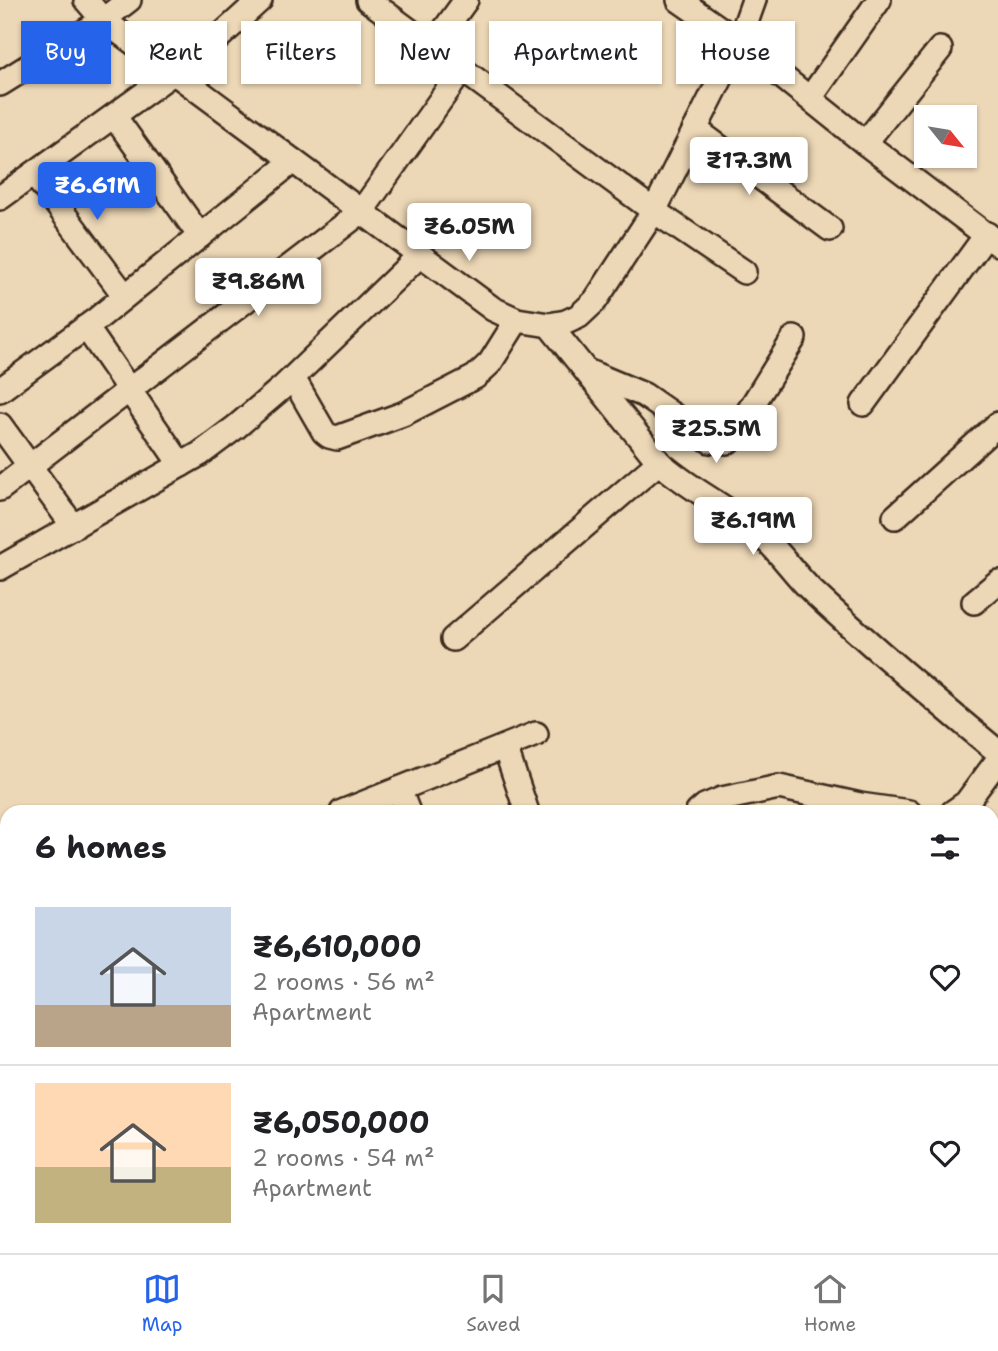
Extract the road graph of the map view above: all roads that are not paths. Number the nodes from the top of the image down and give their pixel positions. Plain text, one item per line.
1 (86, 0) edge
2 (129, 0) edge
3 (260, 0) edge
4 (368, 0) edge
5 (466, 0) edge
6 (679, 0) edge
7 (754, 0) edge
8 (879, 0) edge
9 (103, 20) junction
10 (397, 21) edge
11 (451, 21) edge
12 (709, 21) edge
13 (746, 21) edge
14 (227, 30) edge
15 (125, 37) edge
16 (940, 49) dead end
17 (475, 80) edge
18 (0, 84) edge
19 (158, 84) edge
20 (188, 84) edge
21 (452, 84) edge
22 (718, 84) edge
23 (794, 84) edge
24 (811, 97) junction
25 (114, 116) junction
26 (695, 129) junction
27 (865, 143) junction
28 (293, 161) junction
29 (34, 174) junction
30 (0, 198) edge
31 (654, 211) junction
32 (361, 212) junction
33 (830, 229) dead end
34 (200, 236) junction
35 (992, 239) edge
36 (420, 255) junction
37 (744, 272) dead end
38 (125, 296) junction
39 (517, 320) junction
40 (549, 325) junction
41 (86, 327) junction
42 (794, 338) dead end
43 (586, 371) junction
44 (293, 378) junction
45 (0, 390) edge
46 (129, 390) junction
47 (863, 404) dead end
48 (998, 424) edge
49 (0, 425) edge
50 (659, 462) junction
51 (181, 465) junction
52 (30, 466) junction
53 (0, 489) edge
54 (895, 517) dead end
55 (74, 527) junction
56 (0, 568) edge
57 (998, 582) edge
58 (974, 603) dead end
59 (453, 639) dead end
60 (536, 734) dead end
61 (505, 747) junction
62 (998, 752) edge
63 (998, 760) edge
64 (399, 789) junction
65 (359, 805) edge
66 (405, 805) edge
67 (525, 805) edge
68 (707, 805) edge
69 (860, 805) edge
70 (963, 805) edge

1 - 9 street
2 - 9 street
3 - 14 street
4 - 10 street
5 - 11 street
6 - 12 street
7 - 13 street
8 - 24 street
9 - 15 street
9 - 18 street
16 - 27 street
17 - 31 street
19 - 25 street
20 - 28 street
21 - 32 street
22 - 26 street
23 - 24 street
24 - 27 street
25 - 29 street
25 - 34 street
26 - 31 street
26 - 33 street
27 - 35 street
28 - 32 street
28 - 34 street
29 - 30 street
29 - 38 street
31 - 37 street
31 - 40 street
32 - 36 street
32 - 46 street
34 - 38 street
35 - 47 street
36 - 39 street
36 - 44 street
38 - 41 street
39 - 40 street
39 - 44 street
40 - 43 street
41 - 45 street
41 - 46 street
42 - 43 street
43 - 50 street
44 - 51 street
46 - 51 street
46 - 52 street
48 - 54 street
49 - 52 street
50 - 59 street
50 - 62 street
51 - 55 street
52 - 53 street
52 - 55 street
55 - 56 street
57 - 58 street
60 - 61 street
61 - 64 street
61 - 67 street
63 - 70 street
64 - 65 street
64 - 66 street
68 - 69 street

